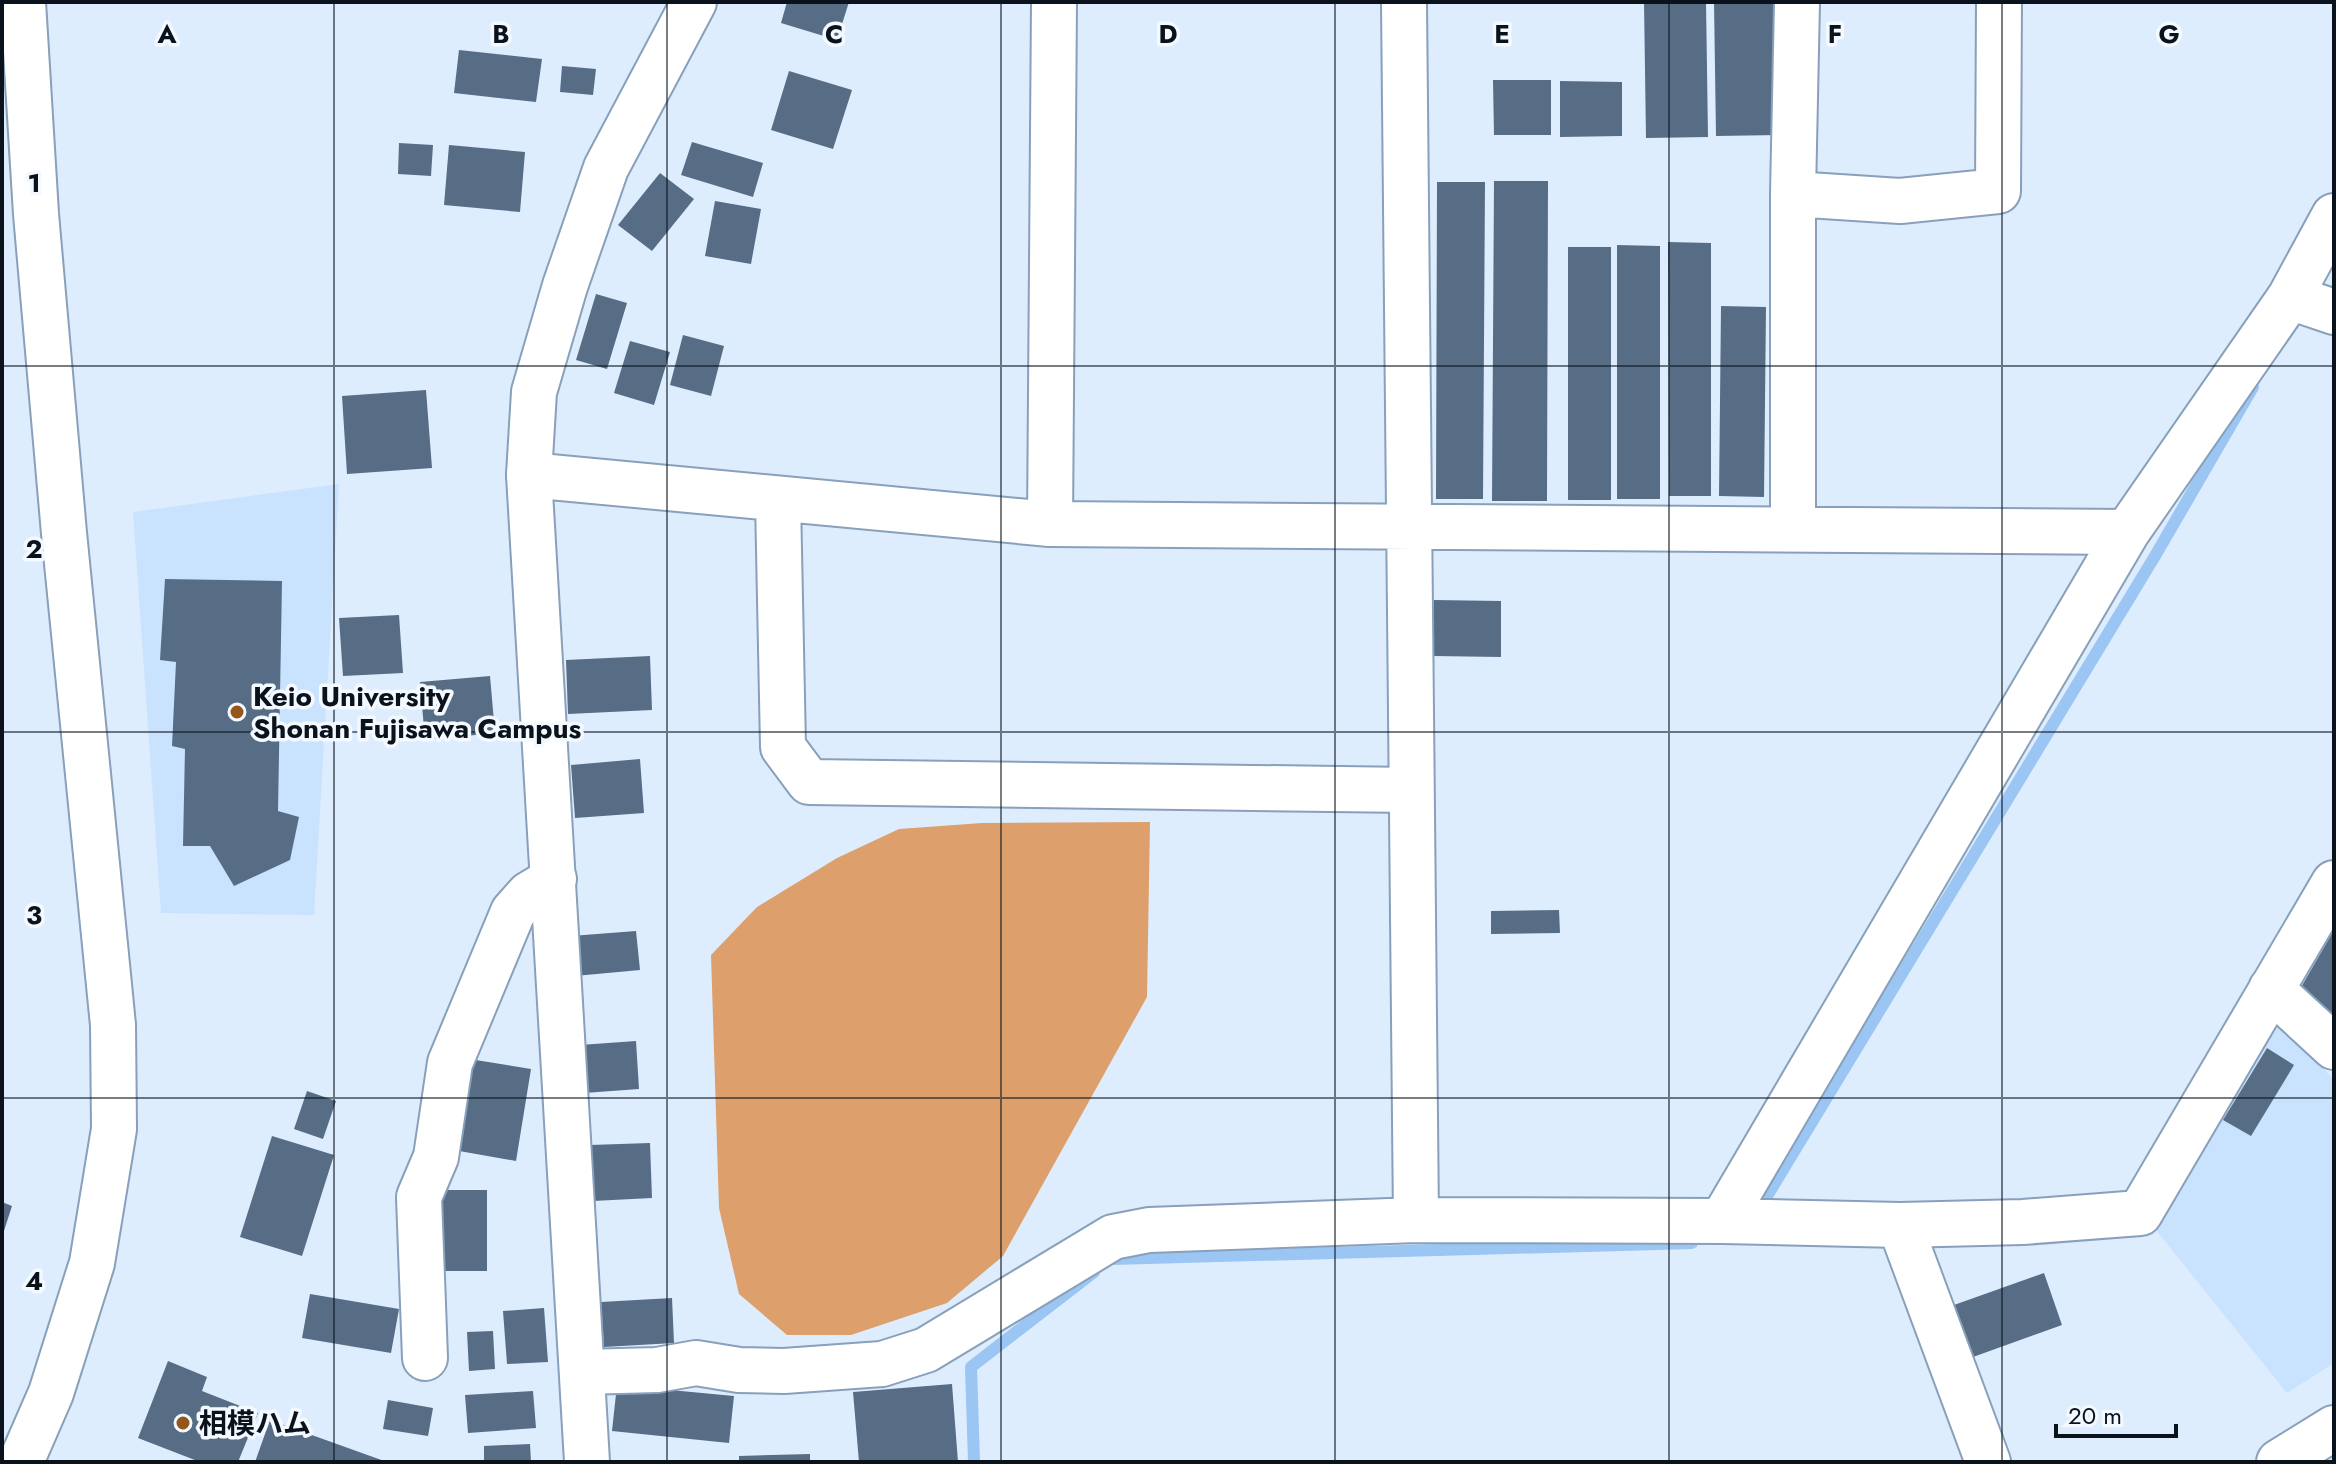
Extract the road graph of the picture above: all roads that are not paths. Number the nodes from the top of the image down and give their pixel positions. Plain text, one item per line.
1 (23, 2) edge
2 (694, 2) edge
3 (1054, 2) edge
4 (1404, 2) edge
5 (1797, 2) edge
6 (1999, 2) edge
7 (1793, 194) junction
8 (2334, 216) edge
9 (2290, 297) junction
10 (2334, 312) edge
11 (529, 475) junction
12 (778, 500) junction
13 (1050, 524) junction
14 (1410, 527) junction
15 (1793, 529) junction
16 (2127, 532) junction
17 (1411, 790) junction
18 (554, 879) junction
19 (2334, 883) edge
20 (2271, 989) junction
21 (2334, 1047) edge
22 (1416, 1220) junction
23 (1722, 1221) junction
24 (1900, 1225) junction
25 (425, 1358) dead end
26 (583, 1372) junction
27 (2334, 1428) edge
28 (21, 1462) edge
29 (587, 1462) edge
30 (1988, 1462) edge
31 (2279, 1462) edge

1 - 28 street
2 - 11 street
3 - 13 street
4 - 14 street
5 - 7 street
6 - 7 street
7 - 15 street
8 - 9 street
9 - 10 street
9 - 16 street
11 - 12 street
11 - 18 street
12 - 13 street
12 - 17 street
13 - 14 street
14 - 15 street
14 - 17 street
15 - 16 street
16 - 23 street
17 - 22 street
18 - 25 street
18 - 26 street
19 - 20 street
20 - 21 street
20 - 24 street
22 - 23 street
22 - 26 street
23 - 24 street
24 - 30 street
26 - 29 street
27 - 31 street

